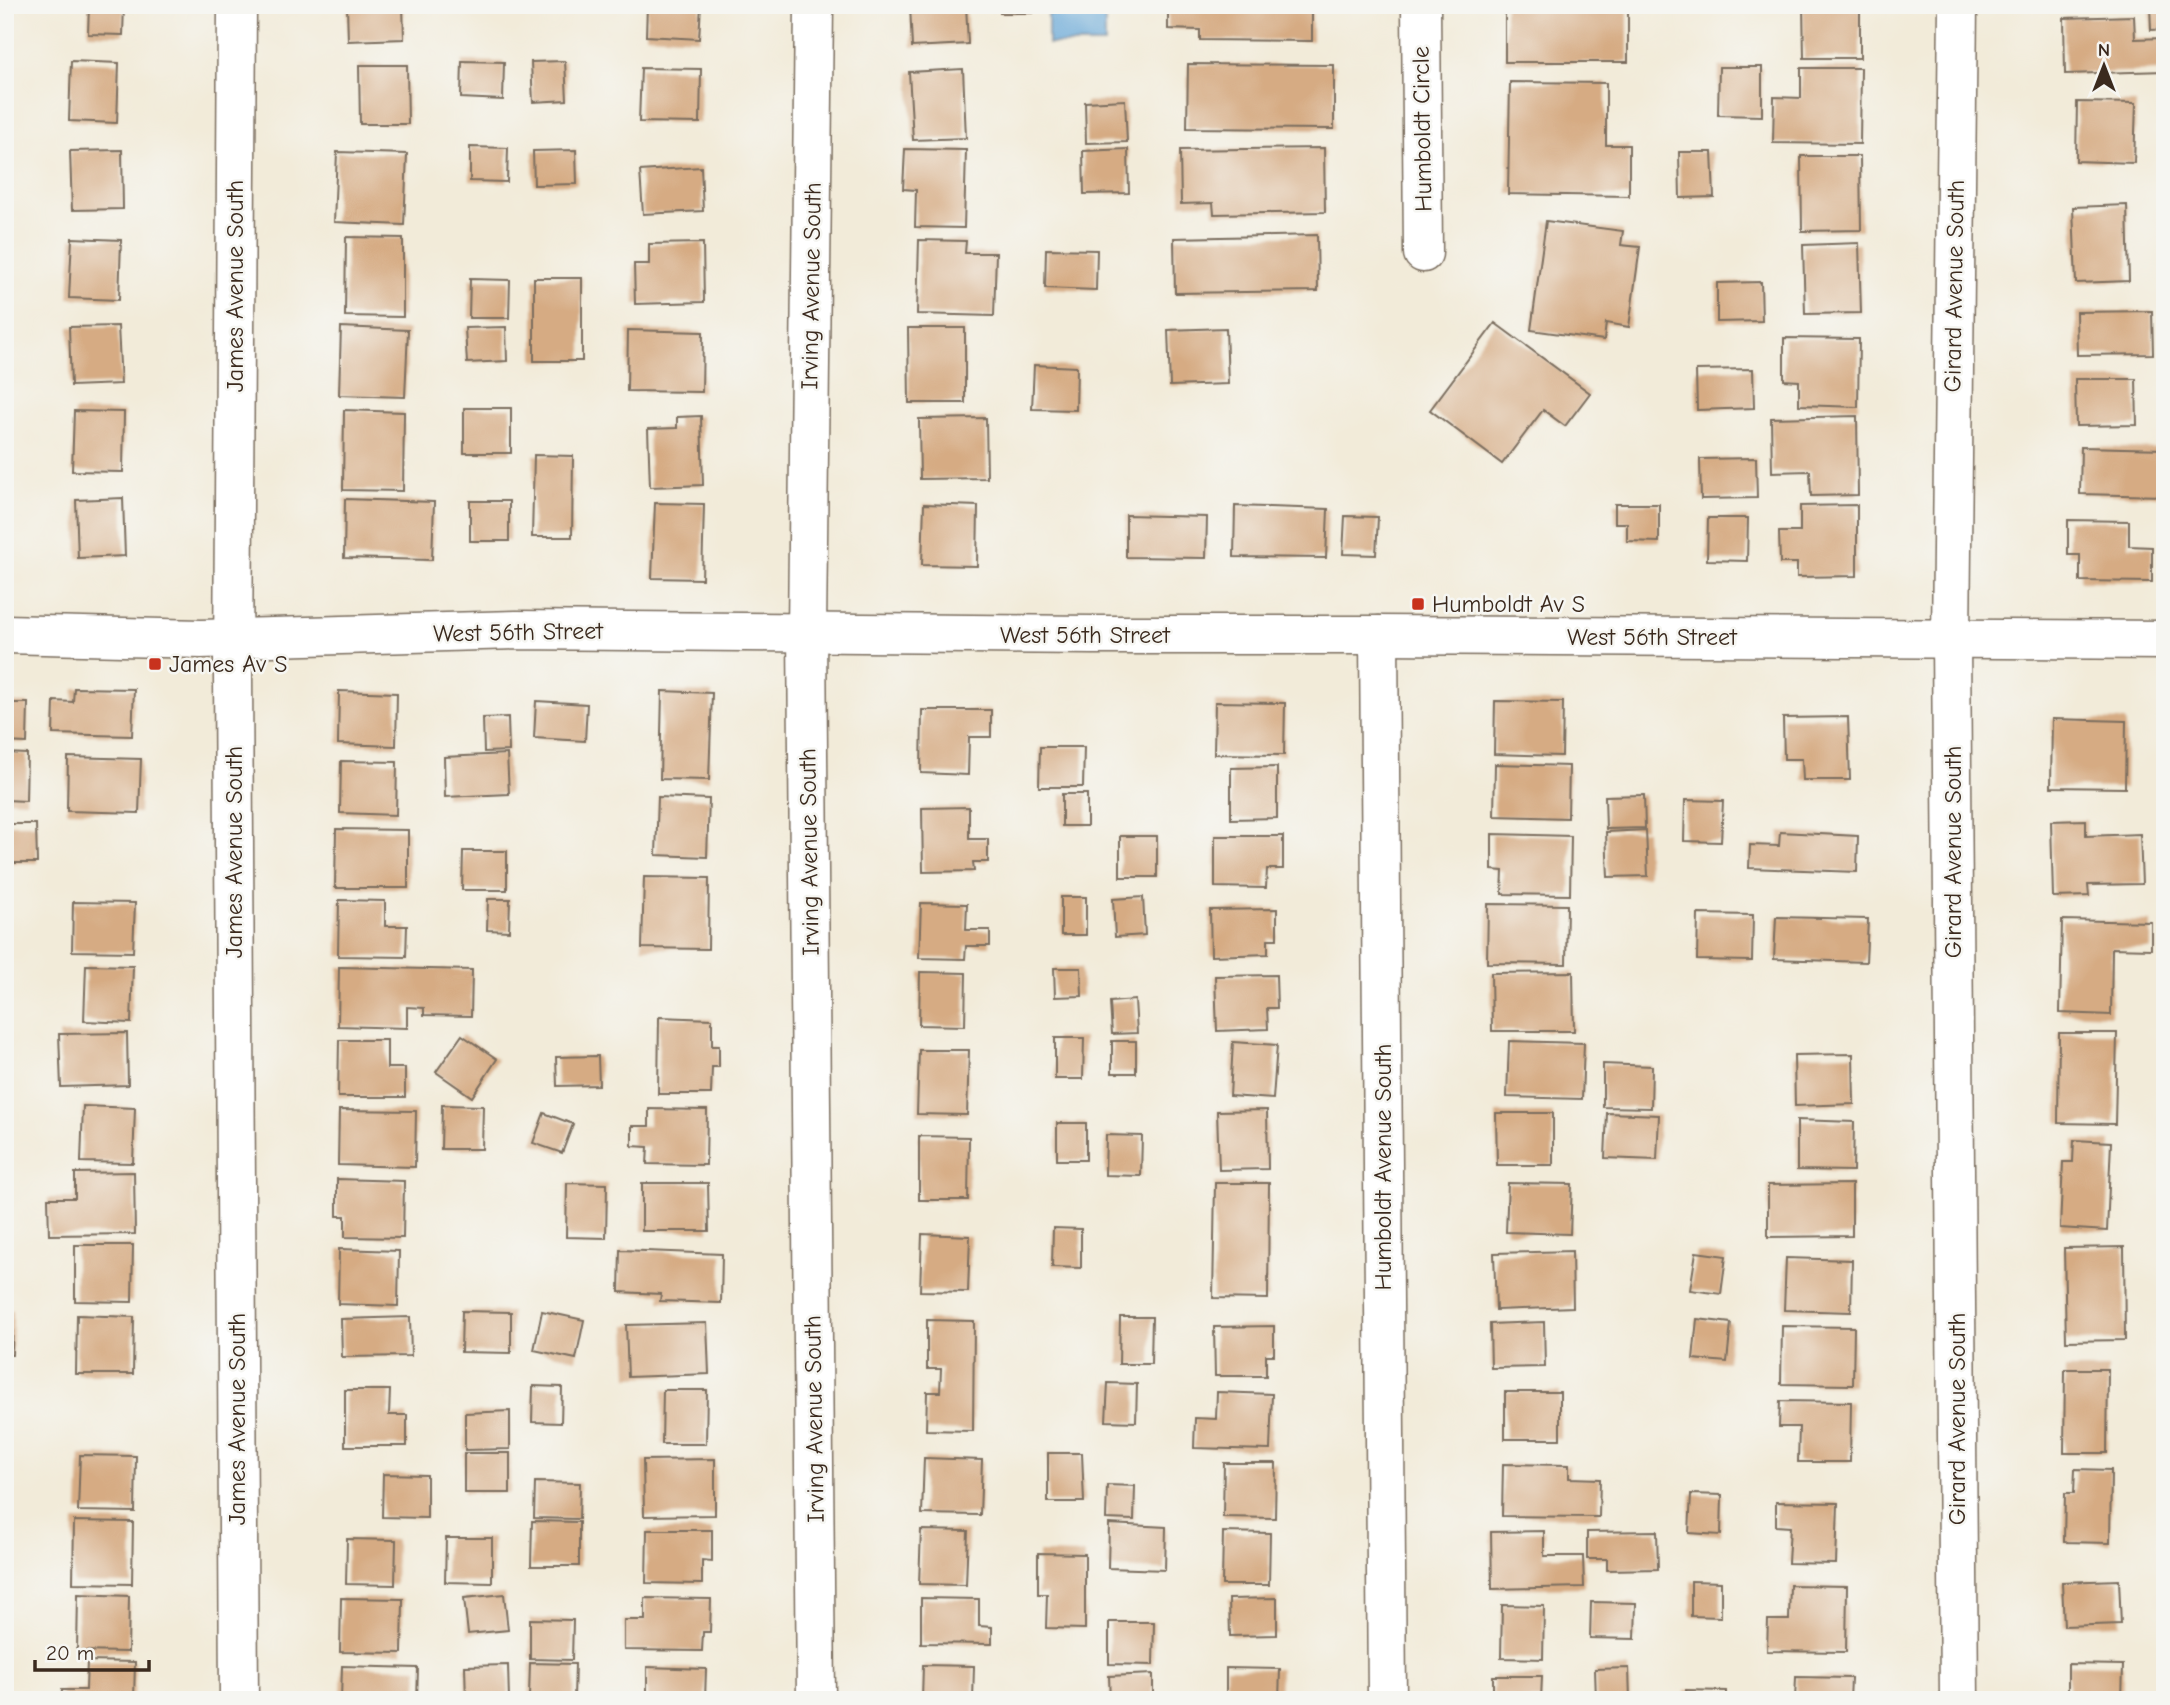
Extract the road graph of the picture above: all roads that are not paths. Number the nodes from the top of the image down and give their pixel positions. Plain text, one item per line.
1 (237, 5) edge
2 (814, 5) edge
3 (1421, 5) edge
4 (1958, 5) edge
5 (1423, 253) dead end
6 (807, 632) junction
7 (5, 634) edge
8 (1379, 635) junction
9 (234, 638) junction
10 (1951, 639) junction
11 (2165, 640) edge
12 (239, 1700) edge
13 (816, 1700) edge
14 (1387, 1700) edge
15 (1959, 1700) edge

1 - 9 street, James Avenue South
2 - 6 street, Irving Avenue South
3 - 5 street, Humboldt Circle
4 - 10 street, Girard Avenue South
6 - 8 street, West 56th Street
6 - 9 street, West 56th Street
6 - 13 street, Irving Avenue South
7 - 9 street, West 56th Street
8 - 10 street, West 56th Street
8 - 14 street, Humboldt Avenue South
9 - 12 street, James Avenue South
10 - 11 street, West 56th Street
10 - 15 street, Girard Avenue South

